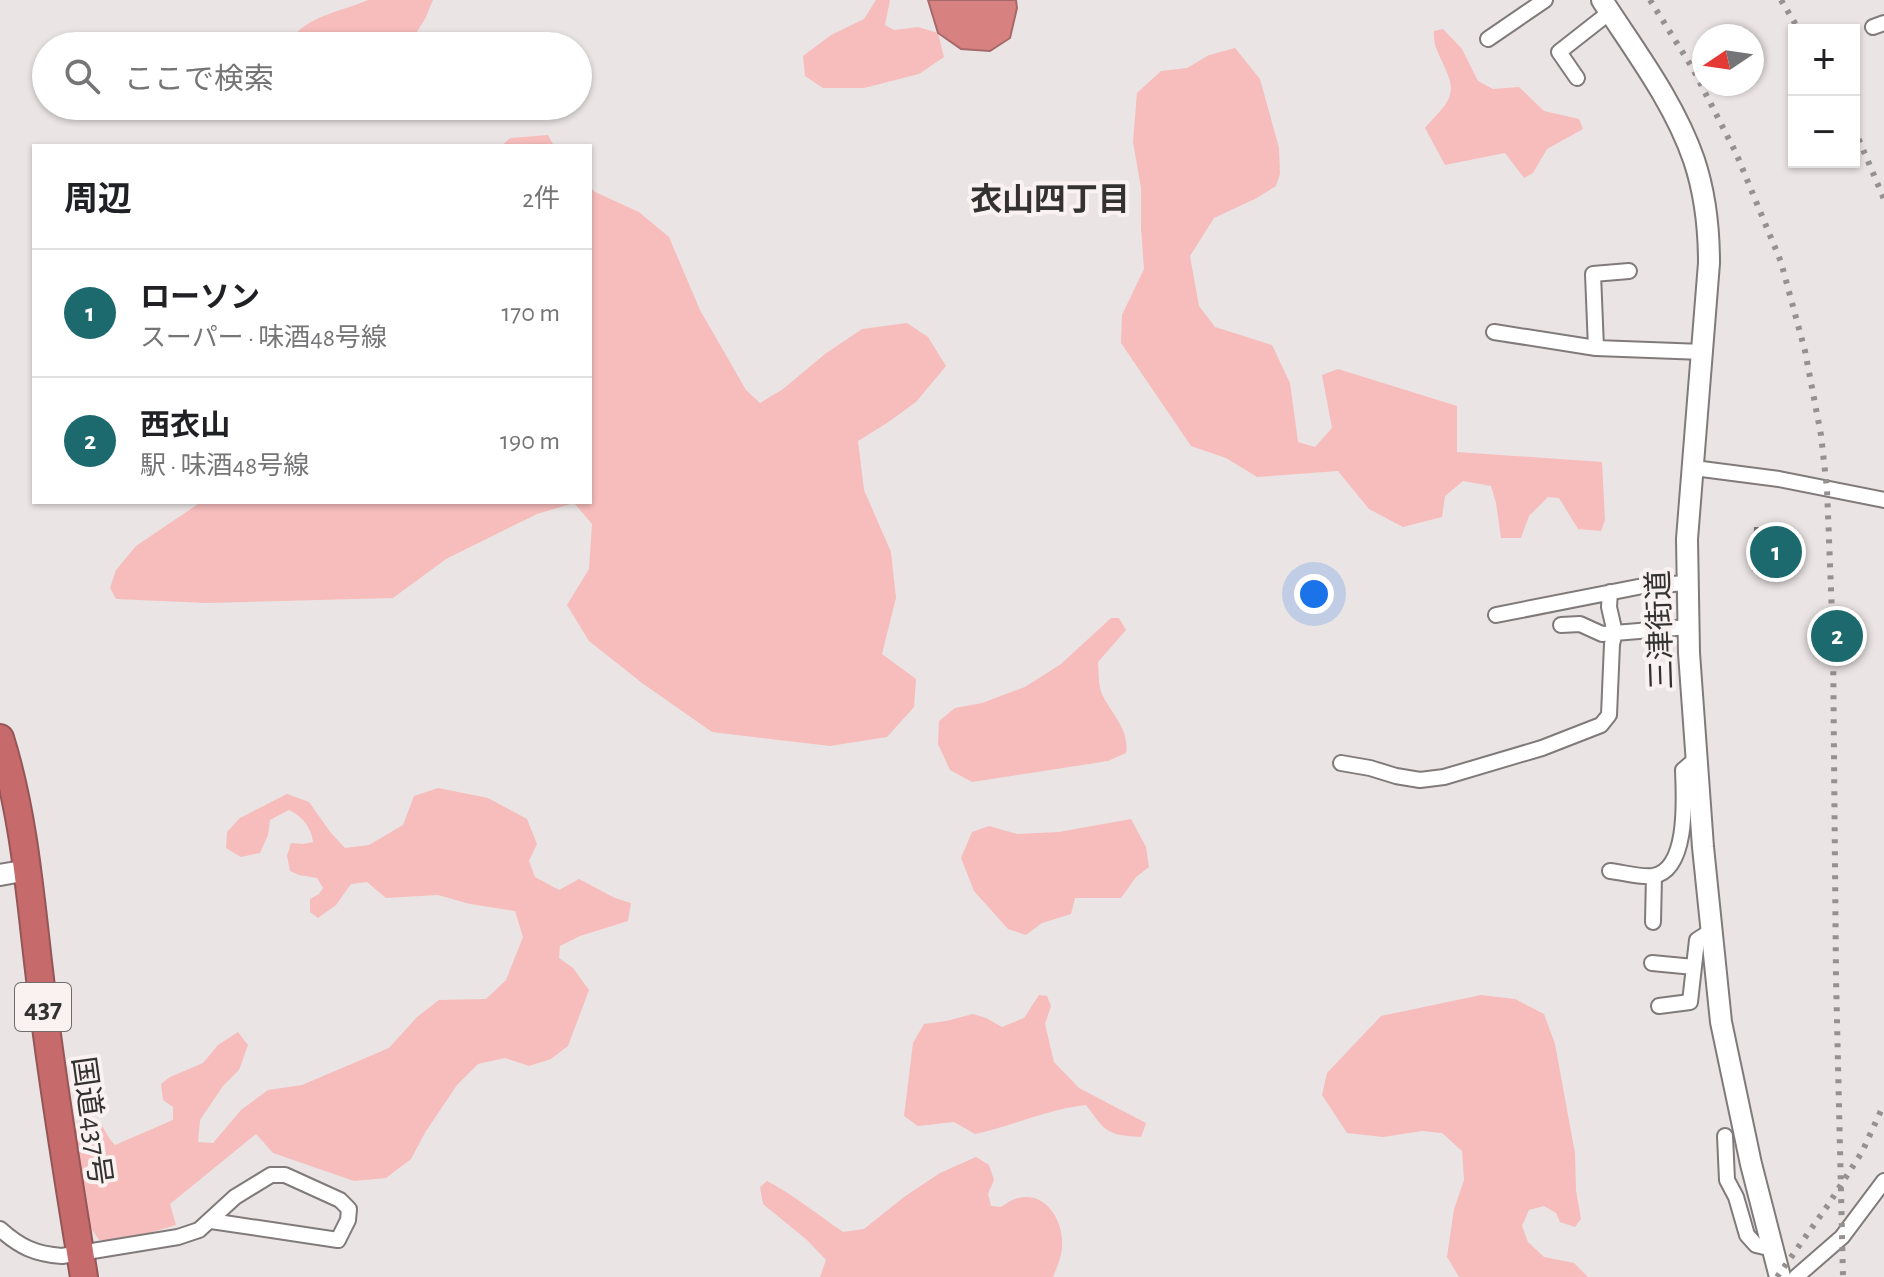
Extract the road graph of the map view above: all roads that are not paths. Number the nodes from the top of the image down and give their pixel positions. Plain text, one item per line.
1 (1545, 0) edge
2 (1606, 6) edge
3 (1488, 39) dead end
4 (1577, 78) dead end
5 (1629, 271) dead end
6 (1494, 332) dead end
7 (1596, 348) junction
8 (1703, 352) junction
9 (1694, 468) junction
10 (1884, 500) edge
11 (1687, 583) junction
12 (1610, 592) junction
13 (1496, 615) dead end
14 (1561, 625) dead end
15 (1688, 627) junction
16 (1615, 633) junction
17 (0, 738) edge
18 (1697, 758) junction
19 (1341, 763) dead end
20 (0, 816) edge
21 (1610, 871) dead end
22 (13, 873) edge
23 (1654, 876) junction
24 (1653, 922) dead end
25 (1711, 931) junction
26 (1652, 963) dead end
27 (1694, 967) junction
28 (1659, 1006) dead end
29 (1725, 1136) dead end
30 (1884, 1181) edge
31 (211, 1221) junction
32 (0, 1229) edge
33 (1773, 1249) junction
34 (73, 1266) edge
35 (1780, 1277) edge
36 (1796, 1277) edge

1 - 3 street
2 - 4 street
2 - 8 street, 三津街道
5 - 7 street
6 - 7 street
7 - 8 street
8 - 9 street, 三津街道
9 - 10 street
9 - 11 street, 三津街道
11 - 12 street
11 - 15 street, 三津街道
12 - 13 street
12 - 16 street
14 - 16 street
15 - 16 street
15 - 18 street, 三津街道
16 - 19 street
17 - 22 highway, 国道437号 / 437
18 - 23 street
18 - 25 street, 三津街道
20 - 22 highway, 国道437号 / 437
21 - 23 street
22 - 34 highway, 国道437号 / 437
23 - 24 street
25 - 27 street
25 - 33 street, 三津街道
26 - 27 street
27 - 28 street
29 - 33 street
30 - 36 street
31 - 31 street
31 - 34 street
32 - 34 street
33 - 35 street, 三津街道

